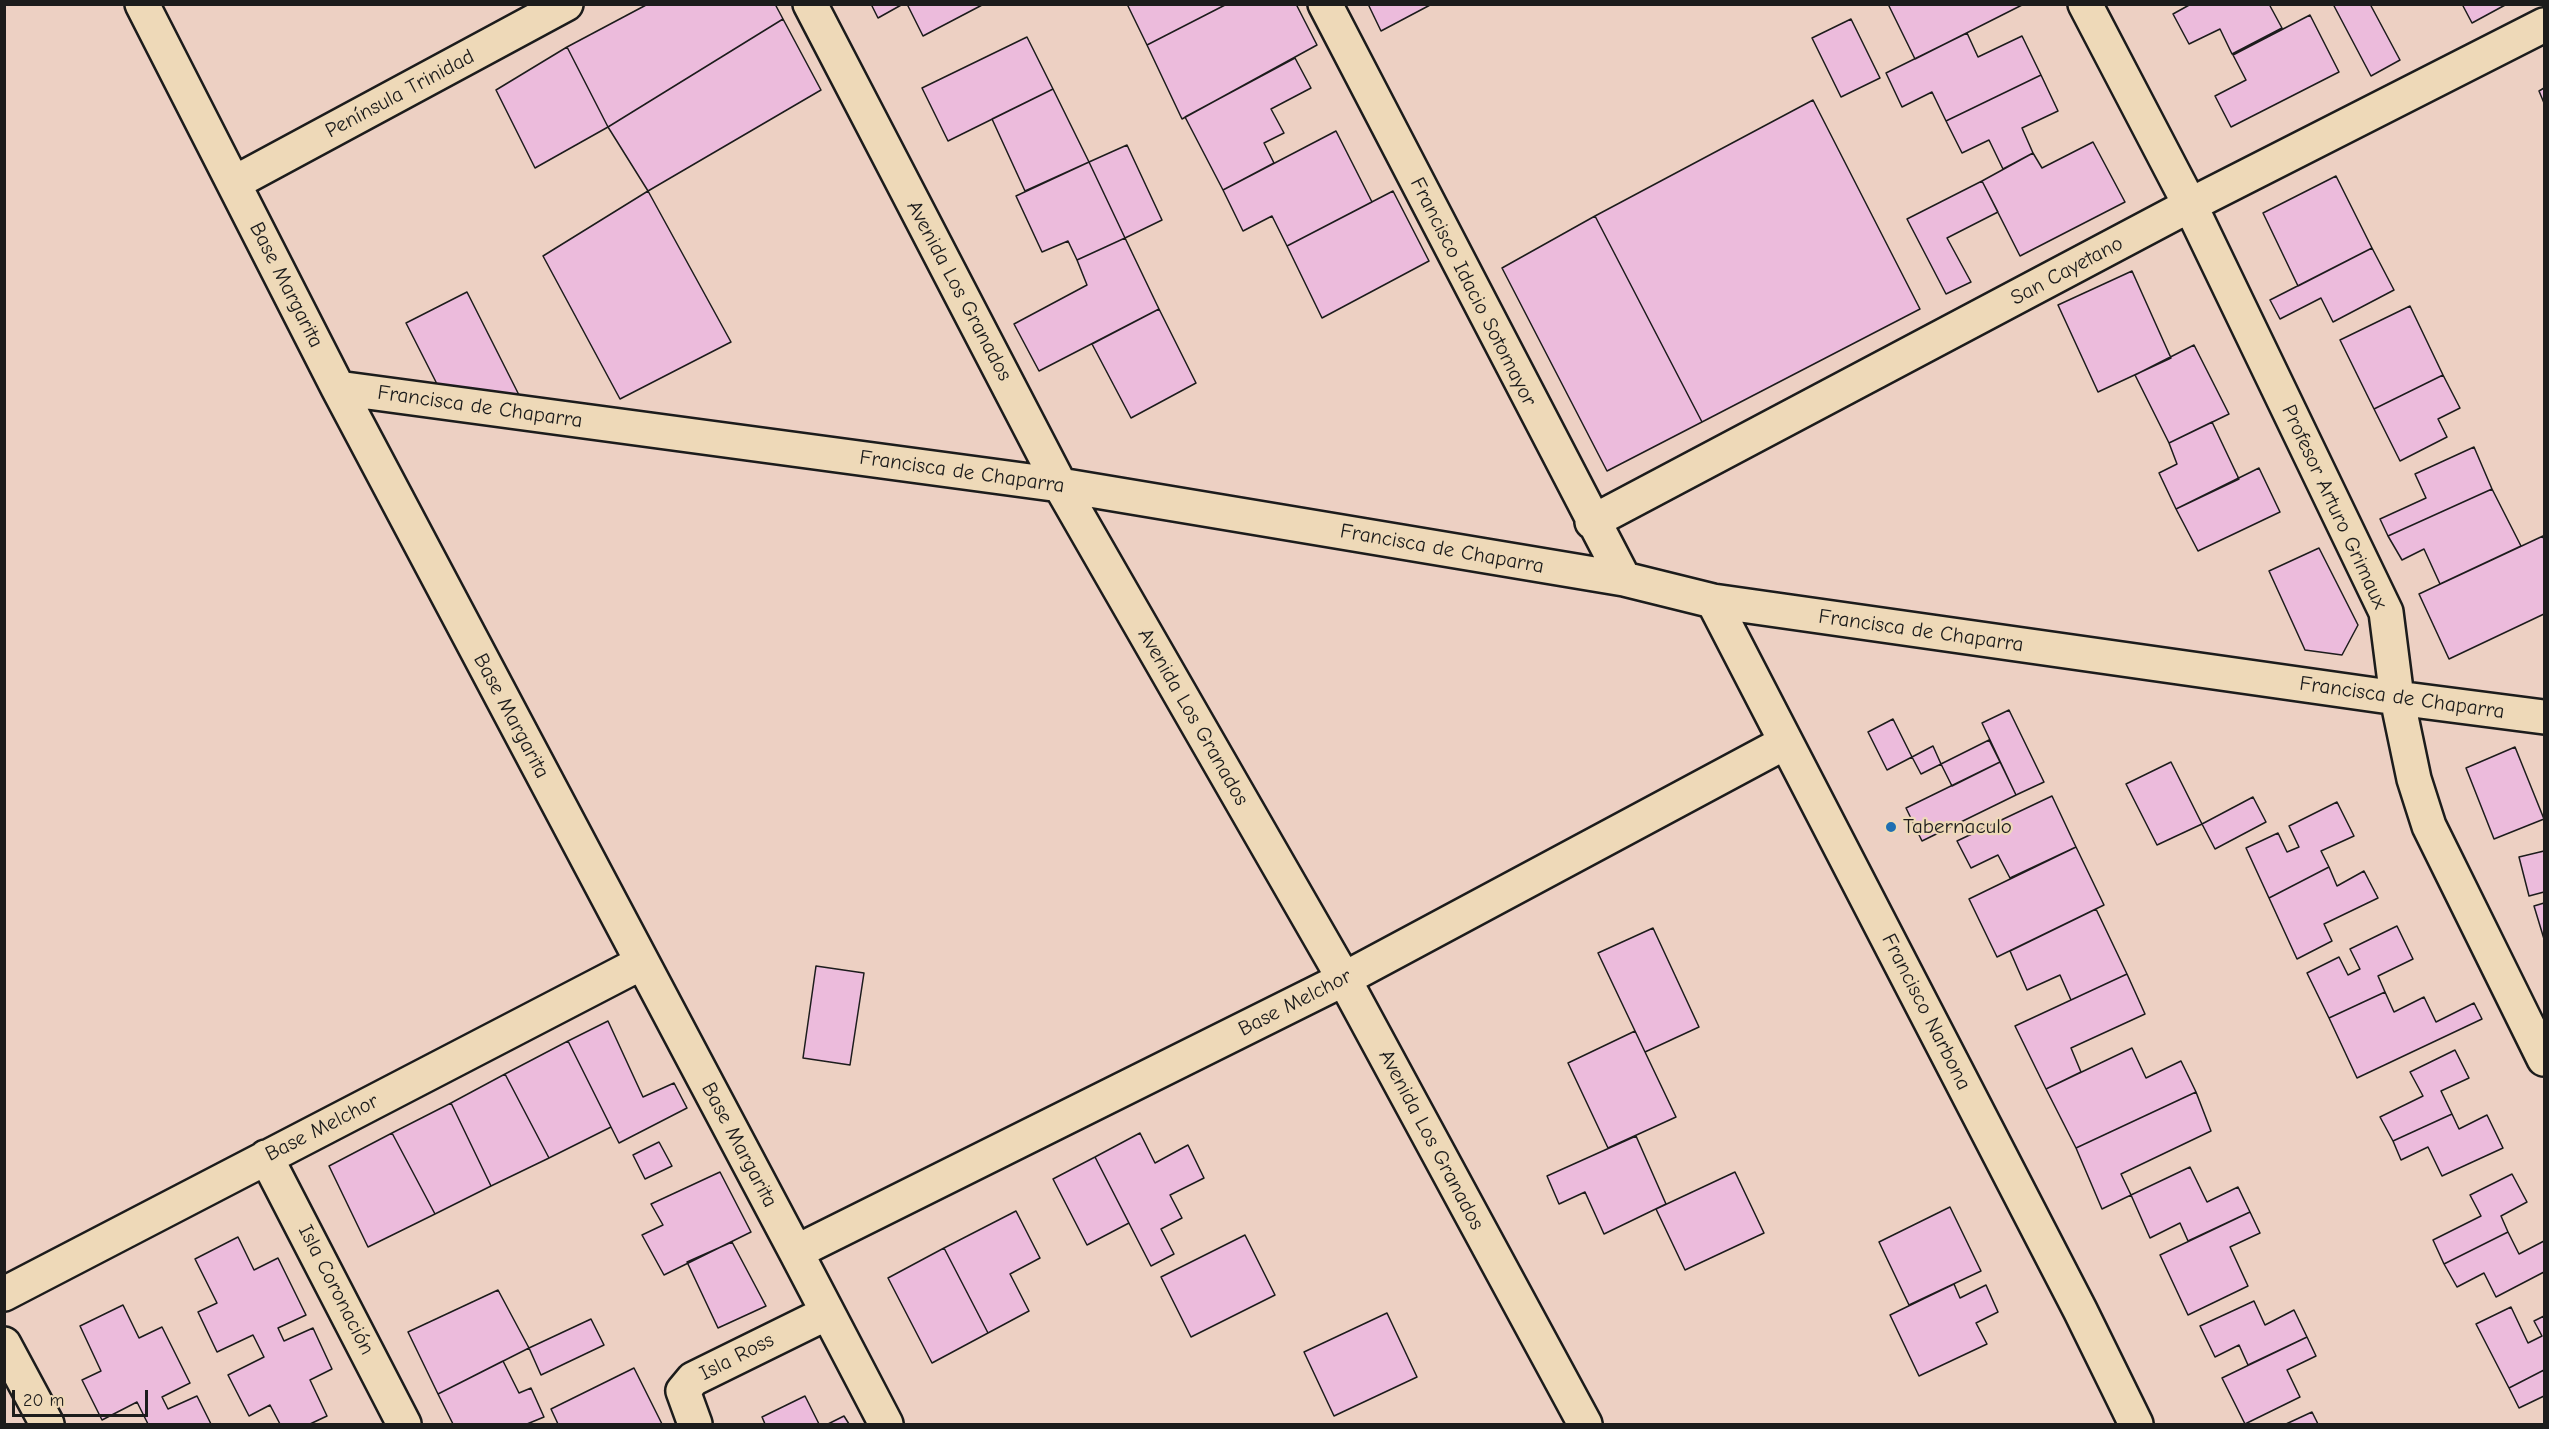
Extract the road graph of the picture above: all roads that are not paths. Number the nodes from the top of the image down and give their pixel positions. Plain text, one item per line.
1 (142, 4) edge
2 (566, 4) edge
3 (810, 4) edge
4 (1325, 4) edge
5 (2085, 4) edge
6 (2544, 25) edge
7 (234, 183) junction
8 (2190, 205) junction
9 (338, 388) junction
10 (1060, 485) junction
11 (1592, 522) junction
12 (1624, 579) junction
13 (1713, 601) junction
14 (2397, 699) junction
15 (2544, 717) edge
16 (1786, 742) junction
17 (641, 963) junction
18 (1344, 979) junction
19 (2544, 1059) edge
20 (266, 1156) junction
21 (796, 1252) junction
22 (4, 1294) edge
23 (827, 1313) junction
24 (4, 1344) edge
25 (47, 1425) edge
26 (404, 1425) edge
27 (695, 1425) edge
28 (886, 1425) edge
29 (1585, 1425) edge
30 (2136, 1425) edge

1 - 7 street, Base Margarita
2 - 7 street, Península Trinidad
3 - 10 street, Avenida Los Granados
4 - 11 street, Francisco Idacio Sotomayor
5 - 8 street, Profesor Arturo Grimaux
6 - 8 street, San Cayetano
7 - 9 street, Base Margarita
8 - 11 street, San Cayetano
8 - 14 street, Profesor Arturo Grimaux
9 - 10 street, Francisca de Chaparra
9 - 17 street, Base Margarita
10 - 12 street, Francisca de Chaparra
10 - 18 street, Avenida Los Granados
11 - 12 street, Francisco Idacio Sotomayor
12 - 13 street, Francisca de Chaparra
13 - 14 street, Francisca de Chaparra
13 - 16 street, Francisco Narbona
14 - 15 street, Francisca de Chaparra
14 - 19 street, Profesor Arturo Grimaux
16 - 18 street, Base Melchor
16 - 30 street, Francisco Narbona
17 - 20 street, Base Melchor
17 - 21 street, Base Margarita
18 - 21 street, Base Melchor
18 - 29 street, Avenida Los Granados
20 - 22 street, Base Melchor
20 - 26 street, Isla Coronación
21 - 23 street, Base Margarita
23 - 27 street, Isla Ross
23 - 28 street, Base Margarita
24 - 25 street

